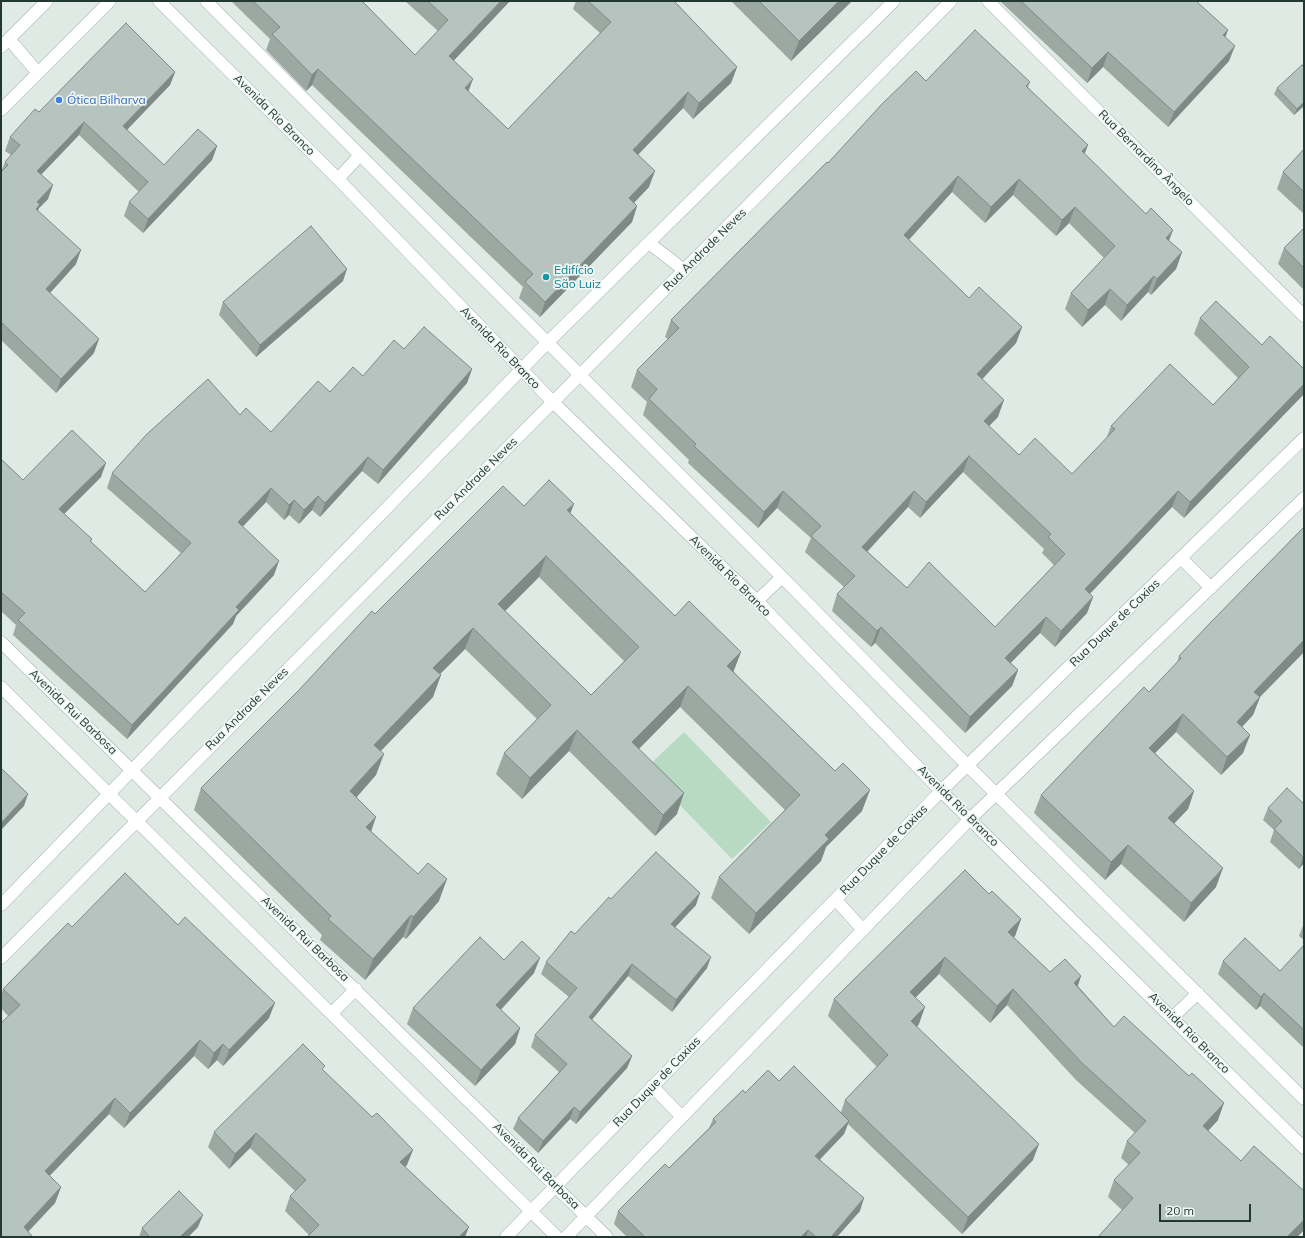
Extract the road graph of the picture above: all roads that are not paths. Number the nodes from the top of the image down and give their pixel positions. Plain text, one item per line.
1 (46, 1) edge
2 (110, 1) edge
3 (159, 1) edge
4 (206, 1) edge
5 (894, 1) edge
6 (951, 1) edge
7 (988, 1) edge
8 (5, 43) edge
9 (38, 73) junction
10 (1, 110) edge
11 (360, 155) junction
12 (338, 179) junction
13 (649, 243) junction
14 (684, 270) junction
15 (1304, 316) edge
16 (548, 342) junction
17 (521, 370) junction
18 (580, 376) junction
19 (553, 402) junction
20 (1304, 438) edge
21 (1304, 498) edge
22 (1181, 558) junction
23 (782, 577) junction
24 (1211, 588) junction
25 (757, 601) junction
26 (1, 642) edge
27 (1, 687) edge
28 (968, 766) junction
29 (133, 770) junction
30 (941, 791) junction
31 (110, 794) junction
32 (997, 794) junction
33 (160, 796) junction
34 (970, 819) junction
35 (136, 820) junction
36 (836, 900) junction
37 (1, 904) edge
38 (863, 930) junction
39 (1, 958) edge
40 (356, 989) junction
41 (1198, 993) junction
42 (332, 1013) junction
43 (1173, 1017) junction
44 (652, 1086) junction
45 (1304, 1099) edge
46 (682, 1117) junction
47 (1304, 1148) edge
48 (557, 1186) junction
49 (532, 1212) junction
50 (587, 1216) junction
51 (506, 1237) edge
52 (557, 1237) edge
53 (566, 1237) edge
54 (607, 1237) edge

1 - 8 street
2 - 9 street
3 - 12 street, Avenida Rio Branco
4 - 11 street
5 - 13 street
6 - 14 street, Rua Andrade Neves
7 - 15 street, Rua Bernardino Ângelo
8 - 9 street
9 - 10 street
11 - 12 street
11 - 16 street
12 - 17 street, Avenida Rio Branco
13 - 14 street
13 - 16 street
14 - 18 street, Rua Andrade Neves
16 - 17 street
16 - 18 street
17 - 19 street, Avenida Rio Branco
17 - 29 street
18 - 19 street, Rua Andrade Neves
18 - 23 street
19 - 25 street, Avenida Rio Branco
19 - 33 street, Rua Andrade Neves
20 - 22 street, Rua Duque de Caxias
21 - 24 street
22 - 24 street
22 - 28 street, Rua Duque de Caxias
23 - 25 street
23 - 28 street
24 - 32 street
25 - 30 street, Avenida Rio Branco
26 - 29 street, Avenida Rui Barbosa
27 - 31 street
28 - 30 street, Rua Duque de Caxias
28 - 32 street
29 - 31 street
29 - 33 street, Avenida Rui Barbosa
30 - 34 street, Avenida Rio Branco
30 - 36 street, Rua Duque de Caxias
31 - 35 street
31 - 37 street
32 - 34 street
32 - 41 street
33 - 35 street, Rua Andrade Neves
33 - 40 street, Avenida Rui Barbosa
34 - 38 street
34 - 43 street, Avenida Rio Branco
35 - 39 street, Rua Andrade Neves
35 - 42 street
36 - 38 street
36 - 44 street, Rua Duque de Caxias
38 - 46 street
40 - 42 street
40 - 48 street, Avenida Rui Barbosa
41 - 43 street
41 - 45 street
42 - 49 street
43 - 47 street, Avenida Rio Branco
44 - 46 street
44 - 48 street, Rua Duque de Caxias
46 - 50 street
48 - 49 street, Rua Duque de Caxias
48 - 50 street, Avenida Rui Barbosa
49 - 51 street, Rua Duque de Caxias
49 - 52 street
50 - 53 street
50 - 54 street, Avenida Rui Barbosa

